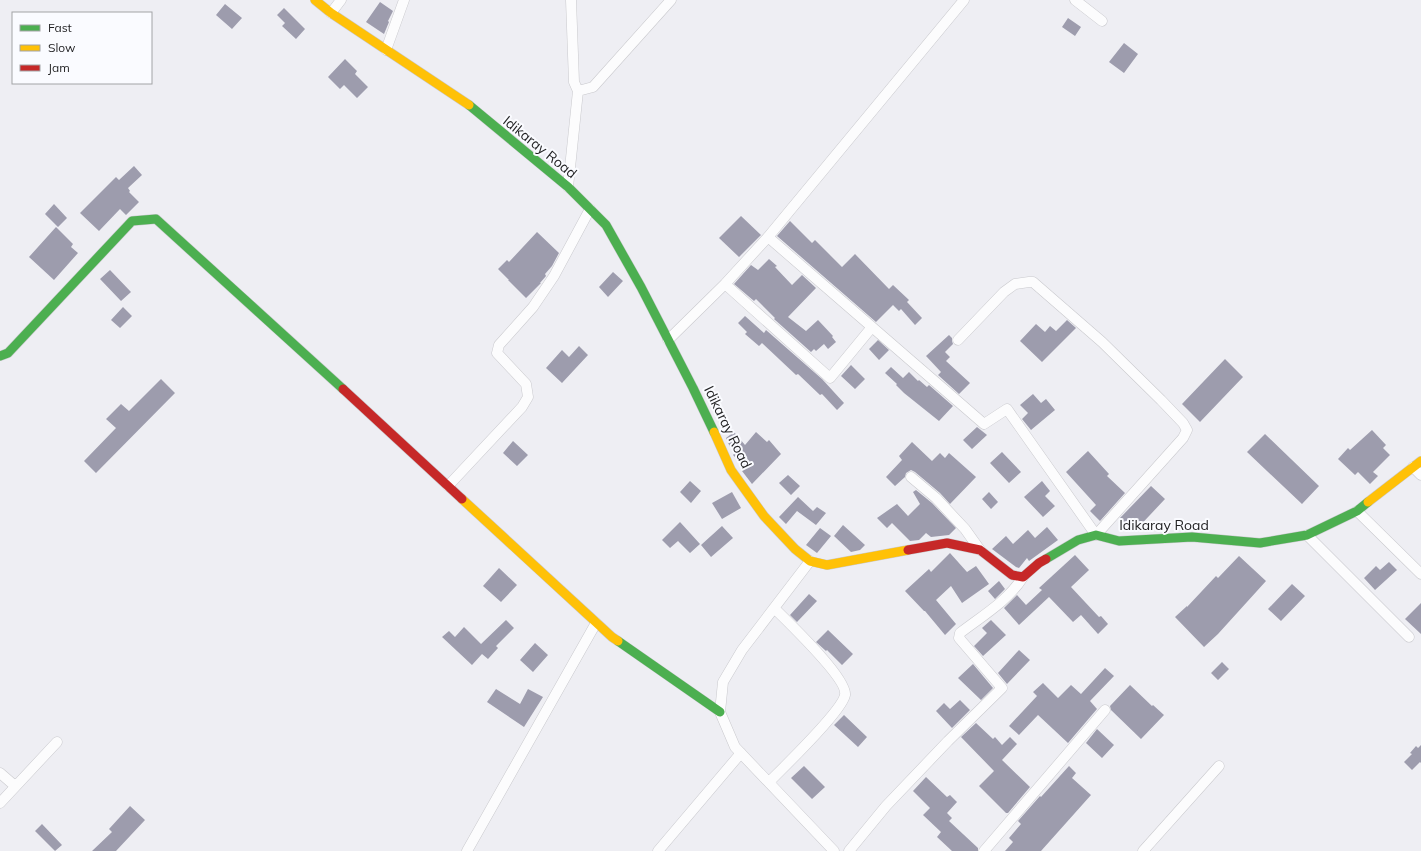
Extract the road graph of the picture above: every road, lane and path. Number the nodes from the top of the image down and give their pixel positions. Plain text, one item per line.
1 (314, 0) edge
2 (341, 0) edge
3 (404, 0) edge
4 (571, 0) edge
5 (671, 0) edge
6 (964, 0) edge
7 (1075, 0) edge
8 (331, 13) junction
9 (1102, 21) dead end
10 (386, 50) junction
11 (578, 91) junction
12 (568, 187) junction
13 (590, 209) junction
14 (768, 237) junction
15 (724, 284) junction
16 (872, 327) junction
17 (668, 340) junction
18 (958, 340) dead end
19 (0, 356) edge
20 (1417, 464) edge
21 (1421, 475) edge
22 (910, 478) dead end
23 (448, 486) junction
24 (1357, 511) junction
25 (1096, 535) junction
26 (1306, 535) junction
27 (980, 550) junction
28 (810, 562) junction
29 (1421, 574) edge
30 (1023, 577) junction
31 (774, 608) junction
32 (596, 623) junction
33 (1409, 637) dead end
34 (1106, 710) dead end
35 (720, 712) junction
36 (56, 742) dead end
37 (741, 753) junction
38 (1219, 766) dead end
39 (0, 773) edge
40 (768, 782) junction
41 (14, 786) junction
42 (0, 803) edge
43 (467, 851) edge
44 (658, 851) edge
45 (834, 851) edge
46 (849, 851) edge
47 (984, 851) edge
48 (1143, 851) edge

1 - 8 street, Idikaray Road
2 - 8 street
3 - 10 street
4 - 11 street
5 - 11 street
6 - 14 street
7 - 9 street
8 - 10 street, Idikaray Road
10 - 12 street, Idikaray Road
11 - 12 street
12 - 13 street, Idikaray Road
13 - 17 street, Idikaray Road
13 - 23 street
14 - 15 street
14 - 16 street
15 - 16 street
15 - 17 street
16 - 25 street
17 - 28 street, Idikaray Road
18 - 25 street
19 - 23 street
20 - 21 street
20 - 24 street, Idikaray Road
22 - 27 street
23 - 32 street
24 - 26 street, Idikaray Road
24 - 29 street
25 - 26 street, Idikaray Road
25 - 30 street
26 - 33 street
27 - 28 street
27 - 30 street
28 - 31 street
30 - 46 street
31 - 35 street
31 - 40 street
32 - 35 street
32 - 43 street
34 - 47 street
35 - 37 street
36 - 41 street
37 - 40 street
37 - 44 street
38 - 48 street
39 - 41 street
40 - 45 street
41 - 42 street

